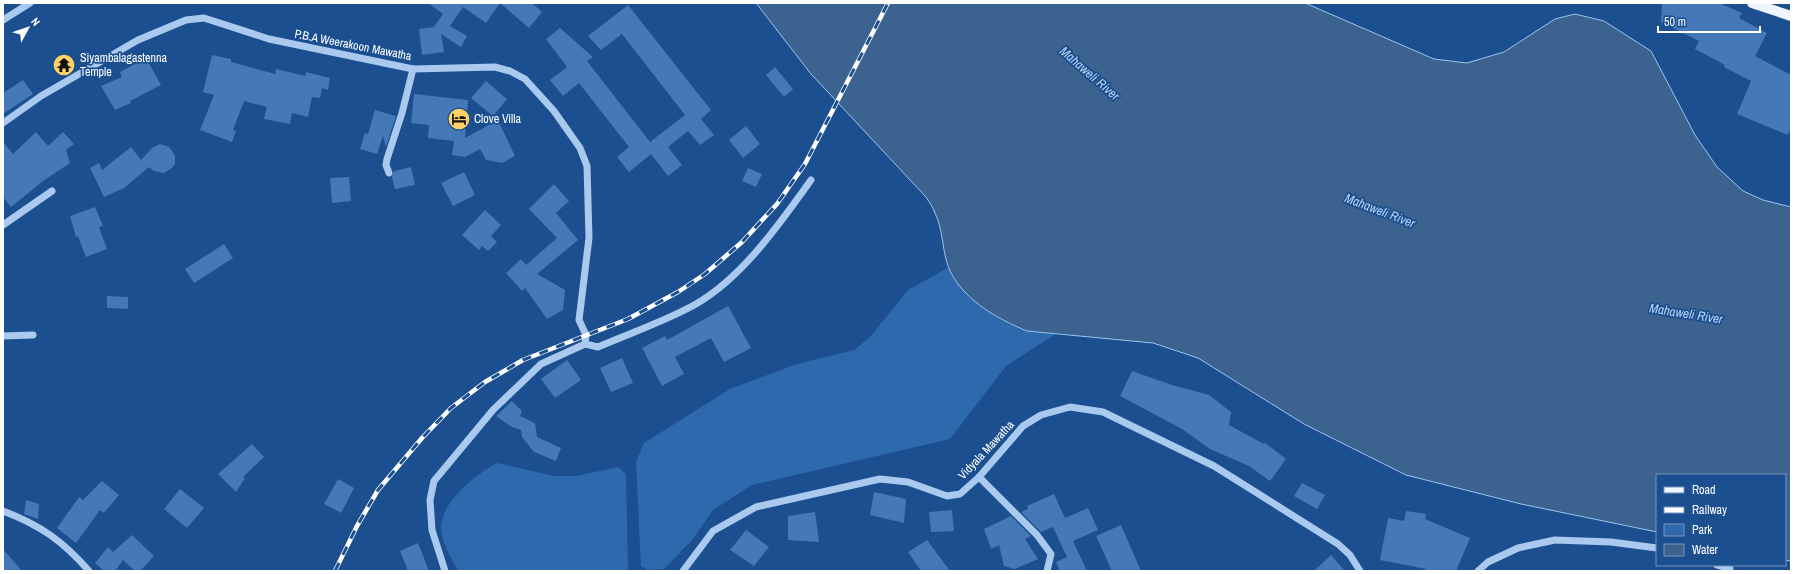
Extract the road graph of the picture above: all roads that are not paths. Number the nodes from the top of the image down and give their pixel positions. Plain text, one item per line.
1 (30, 3) edge
2 (1752, 3) edge
3 (1791, 16) edge
4 (3, 20) edge
5 (413, 69) junction
6 (3, 123) edge
7 (389, 173) dead end
8 (811, 180) dead end
9 (52, 191) dead end
10 (3, 225) edge
11 (34, 335) dead end
12 (3, 336) edge
13 (585, 344) junction
14 (979, 477) junction
15 (3, 510) edge
16 (1656, 548) edge
17 (1722, 566) edge
18 (1730, 568) dead end
19 (89, 571) edge
20 (444, 571) edge
21 (683, 571) edge
22 (1047, 571) edge
23 (1360, 571) edge
24 (1478, 571) edge

1 - 4 street
2 - 3 main road
5 - 6 street, P.B.A Weerakoon Mawatha
5 - 7 street
5 - 13 street, P.B.A Weerakoon Mawatha
8 - 13 street
9 - 10 street
11 - 12 street
13 - 20 street
14 - 21 street, Vidyala Mawatha
14 - 22 street
14 - 23 street, Vidyala Mawatha
15 - 19 street
16 - 24 street
17 - 18 street

